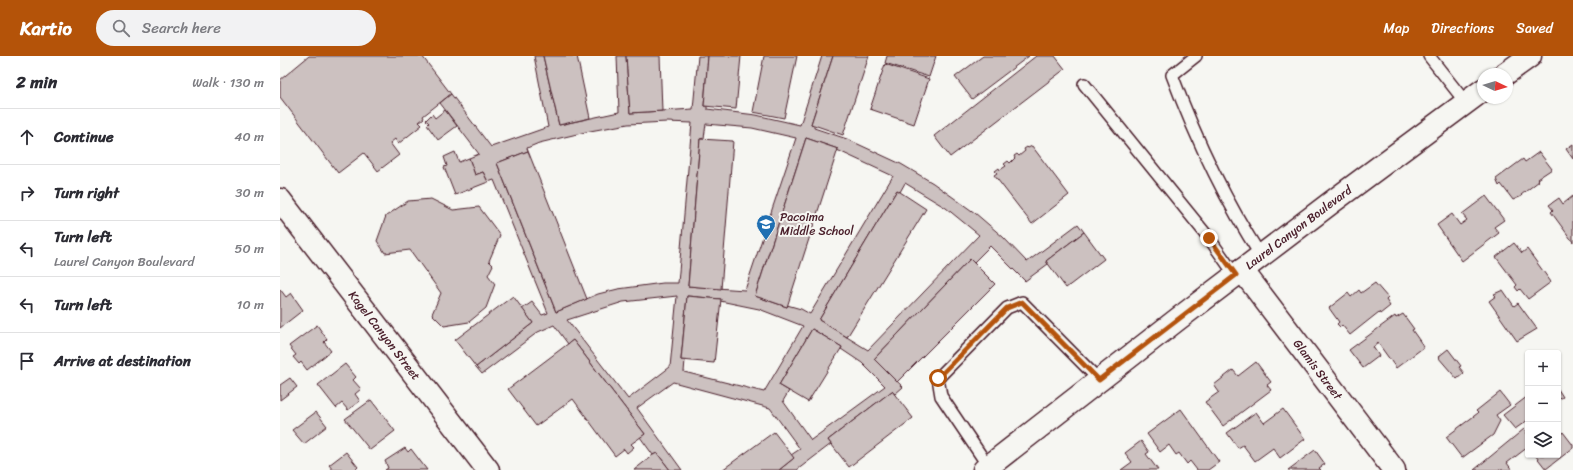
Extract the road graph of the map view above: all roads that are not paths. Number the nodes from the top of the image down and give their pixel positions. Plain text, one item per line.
1 (1196, 56) edge
2 (1429, 56) edge
3 (1530, 56) edge
4 (1513, 68) edge
5 (1084, 84) dead end
6 (1474, 97) edge
7 (283, 211) edge
8 (1261, 256) junction
9 (1239, 273) junction
10 (1099, 380) junction
11 (986, 468) edge
12 (488, 470) edge
13 (1394, 470) edge

1 - 8 lane
2 - 6 lane
3 - 4 main road
5 - 9 lane
6 - 8 main road, Laurel Canyon Boulevard
7 - 12 main road, Kagel Canyon Street
8 - 9 main road, Laurel Canyon Boulevard
9 - 10 main road, Laurel Canyon Boulevard
9 - 13 main road, Glamis Street
10 - 11 main road, Laurel Canyon Boulevard
10 - 11 lane

